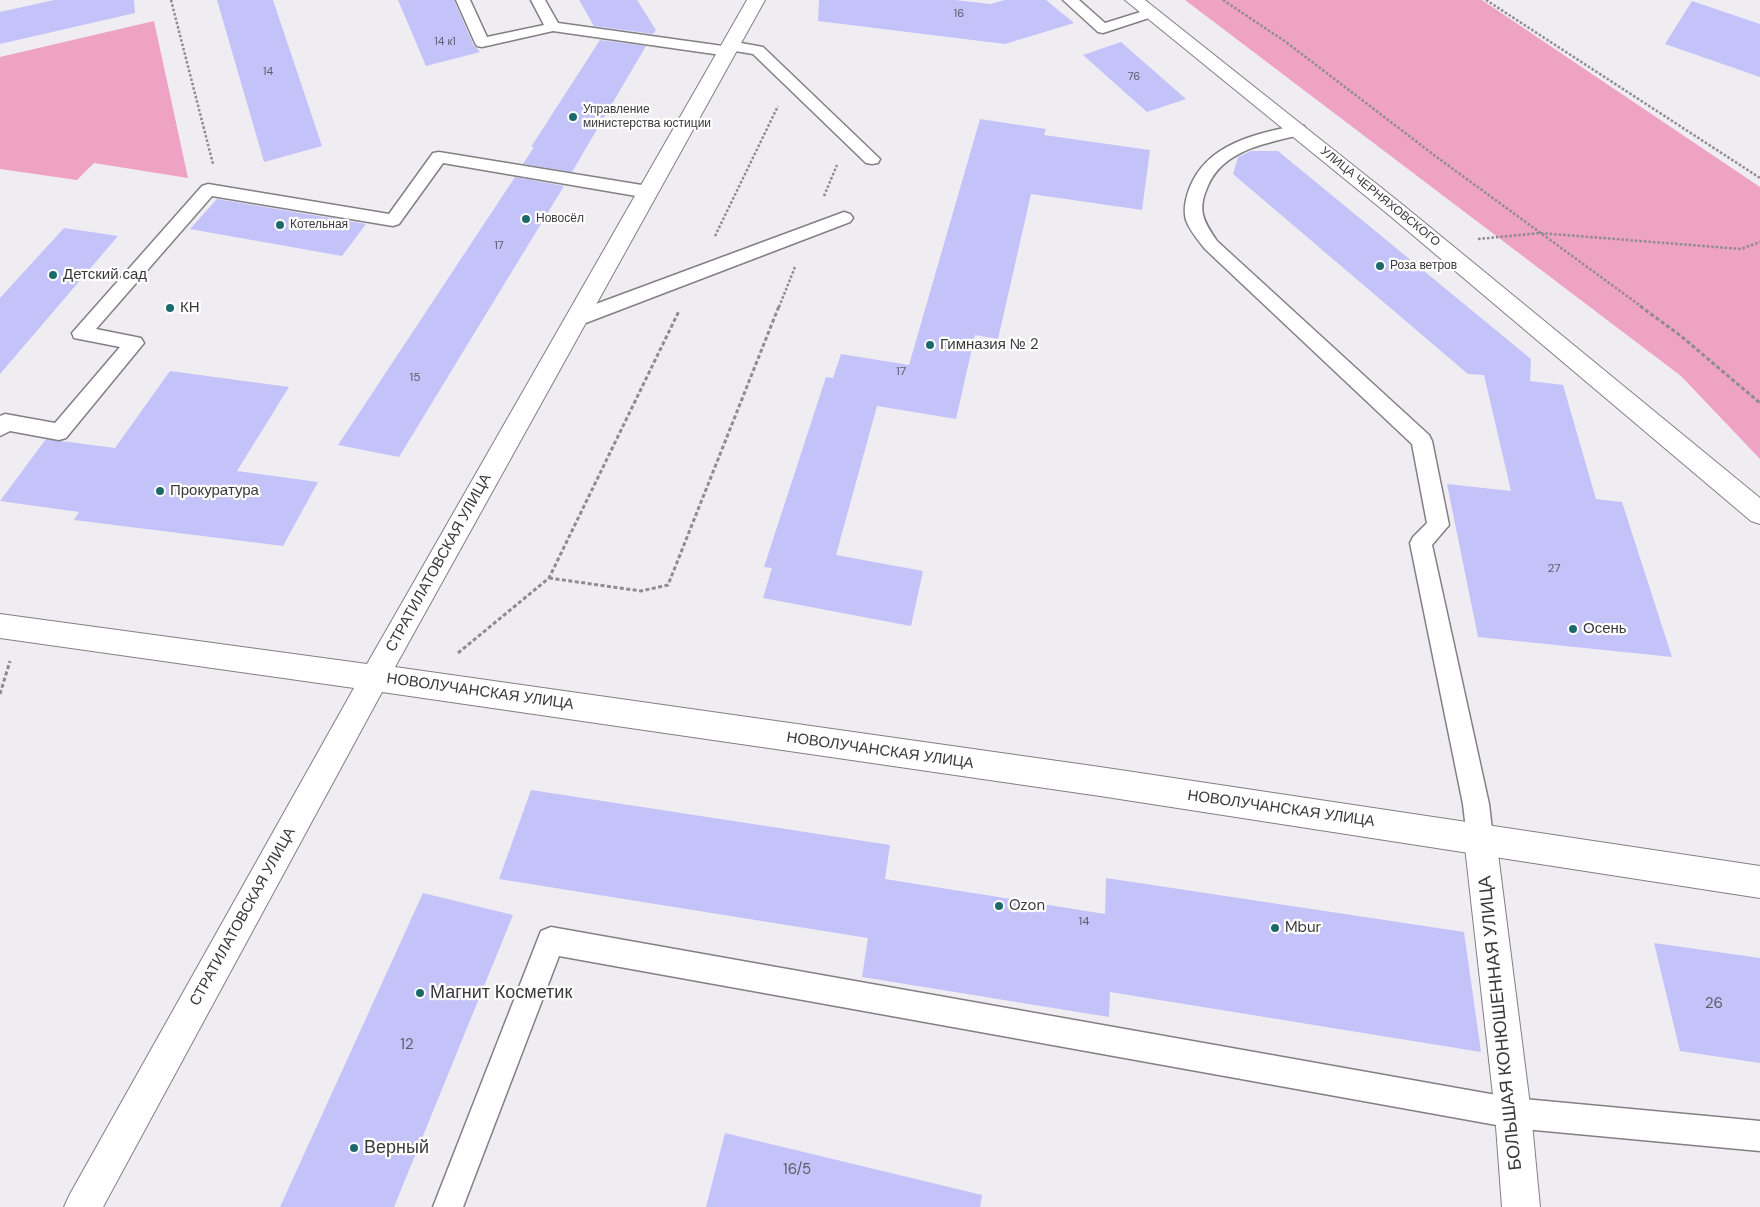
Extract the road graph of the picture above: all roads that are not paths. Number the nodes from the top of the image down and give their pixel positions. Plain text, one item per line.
1 (463, 0) edge
2 (538, 0) edge
3 (756, 0) edge
4 (1070, 0) edge
5 (1134, 0) edge
6 (1150, 13) junction
7 (552, 26) junction
8 (729, 48) junction
9 (1298, 130) junction
10 (872, 159) dead end
11 (648, 192) junction
12 (844, 218) dead end
13 (576, 319) junction
14 (0, 428) edge
15 (1760, 513) edge
16 (0, 626) edge
17 (374, 677) junction
18 (1480, 838) junction
19 (1760, 882) edge
20 (1513, 1113) junction
21 (1760, 1136) edge
22 (83, 1207) edge
23 (448, 1207) edge
24 (1521, 1207) edge

1 - 7 lane
2 - 7 lane
3 - 8 street, СТРАТИЛАТОВСКАЯ УЛИЦА
4 - 6 lane
5 - 6 street, УЛИЦА ЧЕРНЯХОВСКОГО
6 - 9 street, УЛИЦА ЧЕРНЯХОВСКОГО
7 - 8 lane
8 - 10 lane
8 - 11 street, СТРАТИЛАТОВСКАЯ УЛИЦА
9 - 15 street, УЛИЦА ЧЕРНЯХОВСКОГО
9 - 18 lane
11 - 13 street, СТРАТИЛАТОВСКАЯ УЛИЦА
11 - 14 lane
12 - 13 lane
13 - 17 street, СТРАТИЛАТОВСКАЯ УЛИЦА
16 - 17 street, НОВОЛУЧАНСКАЯ УЛИЦА
17 - 18 street, НОВОЛУЧАНСКАЯ УЛИЦА
17 - 22 street, СТРАТИЛАТОВСКАЯ УЛИЦА
18 - 19 street, НОВОЛУЧАНСКАЯ УЛИЦА
18 - 20 street, БОЛЬШАЯ КОНЮШЕННАЯ УЛИЦА
20 - 21 lane
20 - 23 lane
20 - 24 street, БОЛЬШАЯ КОНЮШЕННАЯ УЛИЦА

